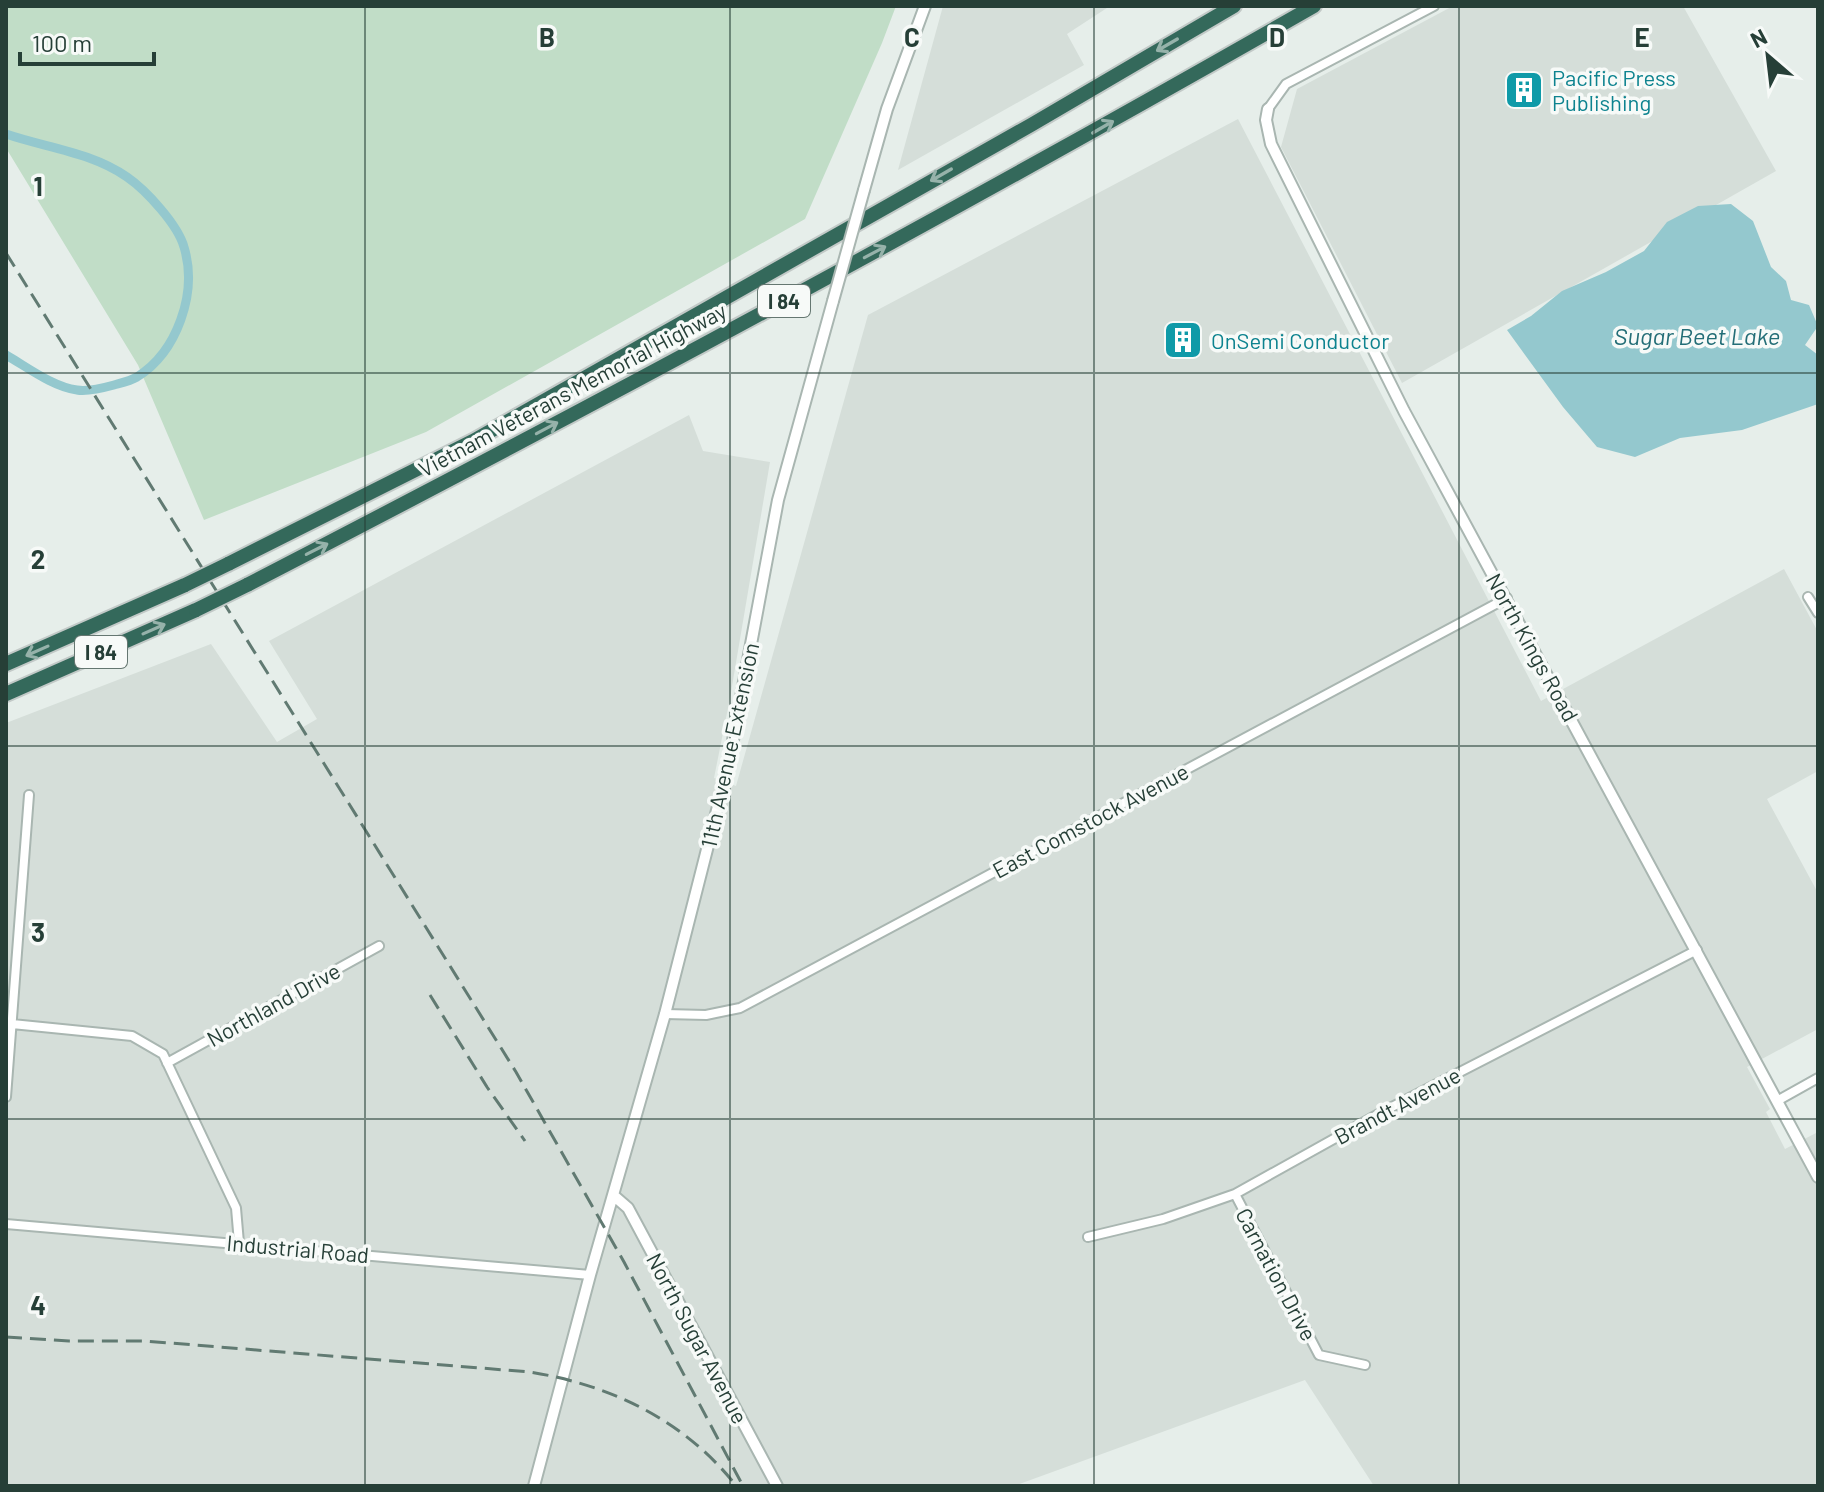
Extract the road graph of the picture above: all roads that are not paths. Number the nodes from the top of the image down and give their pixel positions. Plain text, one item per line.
1 (925, 6) edge
2 (1234, 6) edge
3 (1314, 6) edge
4 (1434, 6) edge
5 (1268, 109) joint
6 (1808, 597) dead end
7 (1507, 598) junction
8 (1818, 613) edge
9 (6, 664) edge
10 (6, 694) edge
11 (29, 795) dead end
12 (379, 946) dead end
13 (1697, 950) junction
14 (665, 1014) junction
15 (12, 1024) junction
16 (167, 1063) junction
17 (1818, 1078) edge
18 (6, 1097) edge
19 (1777, 1101) junction
20 (1818, 1177) edge
21 (1235, 1194) junction
22 (613, 1195) junction
23 (6, 1224) edge
24 (1088, 1237) dead end
25 (239, 1243) junction
26 (590, 1275) junction
27 (1365, 1365) dead end
28 (534, 1486) edge
29 (777, 1486) edge

1 - 14 street, 11th Avenue Extension, bridge
2 -> 9 highway, Vietnam Veterans Memorial Highway / I 84, bridge
10 -> 3 highway, Vietnam Veterans Memorial Highway / I 84, bridge
4 - 5 street
5 - 7 street, North Kings Road
6 - 8 street
7 - 13 street, North Kings Road
7 - 14 street, East Comstock Avenue
11 - 15 street
12 - 16 street, Northland Drive
13 - 19 street, North Kings Road
13 - 21 street, Brandt Avenue
14 - 22 street, 11th Avenue Extension
15 - 16 street
15 - 18 street
16 - 25 street
17 - 19 street
19 - 20 street, North Kings Road
21 - 24 street, Brandt Avenue
21 - 27 street, Carnation Drive
22 - 26 street, 11th Avenue Extension
22 - 29 street, North Sugar Avenue
23 - 25 street, Industrial Road
25 - 26 street, Industrial Road
26 - 28 street, 11th Avenue Extension

